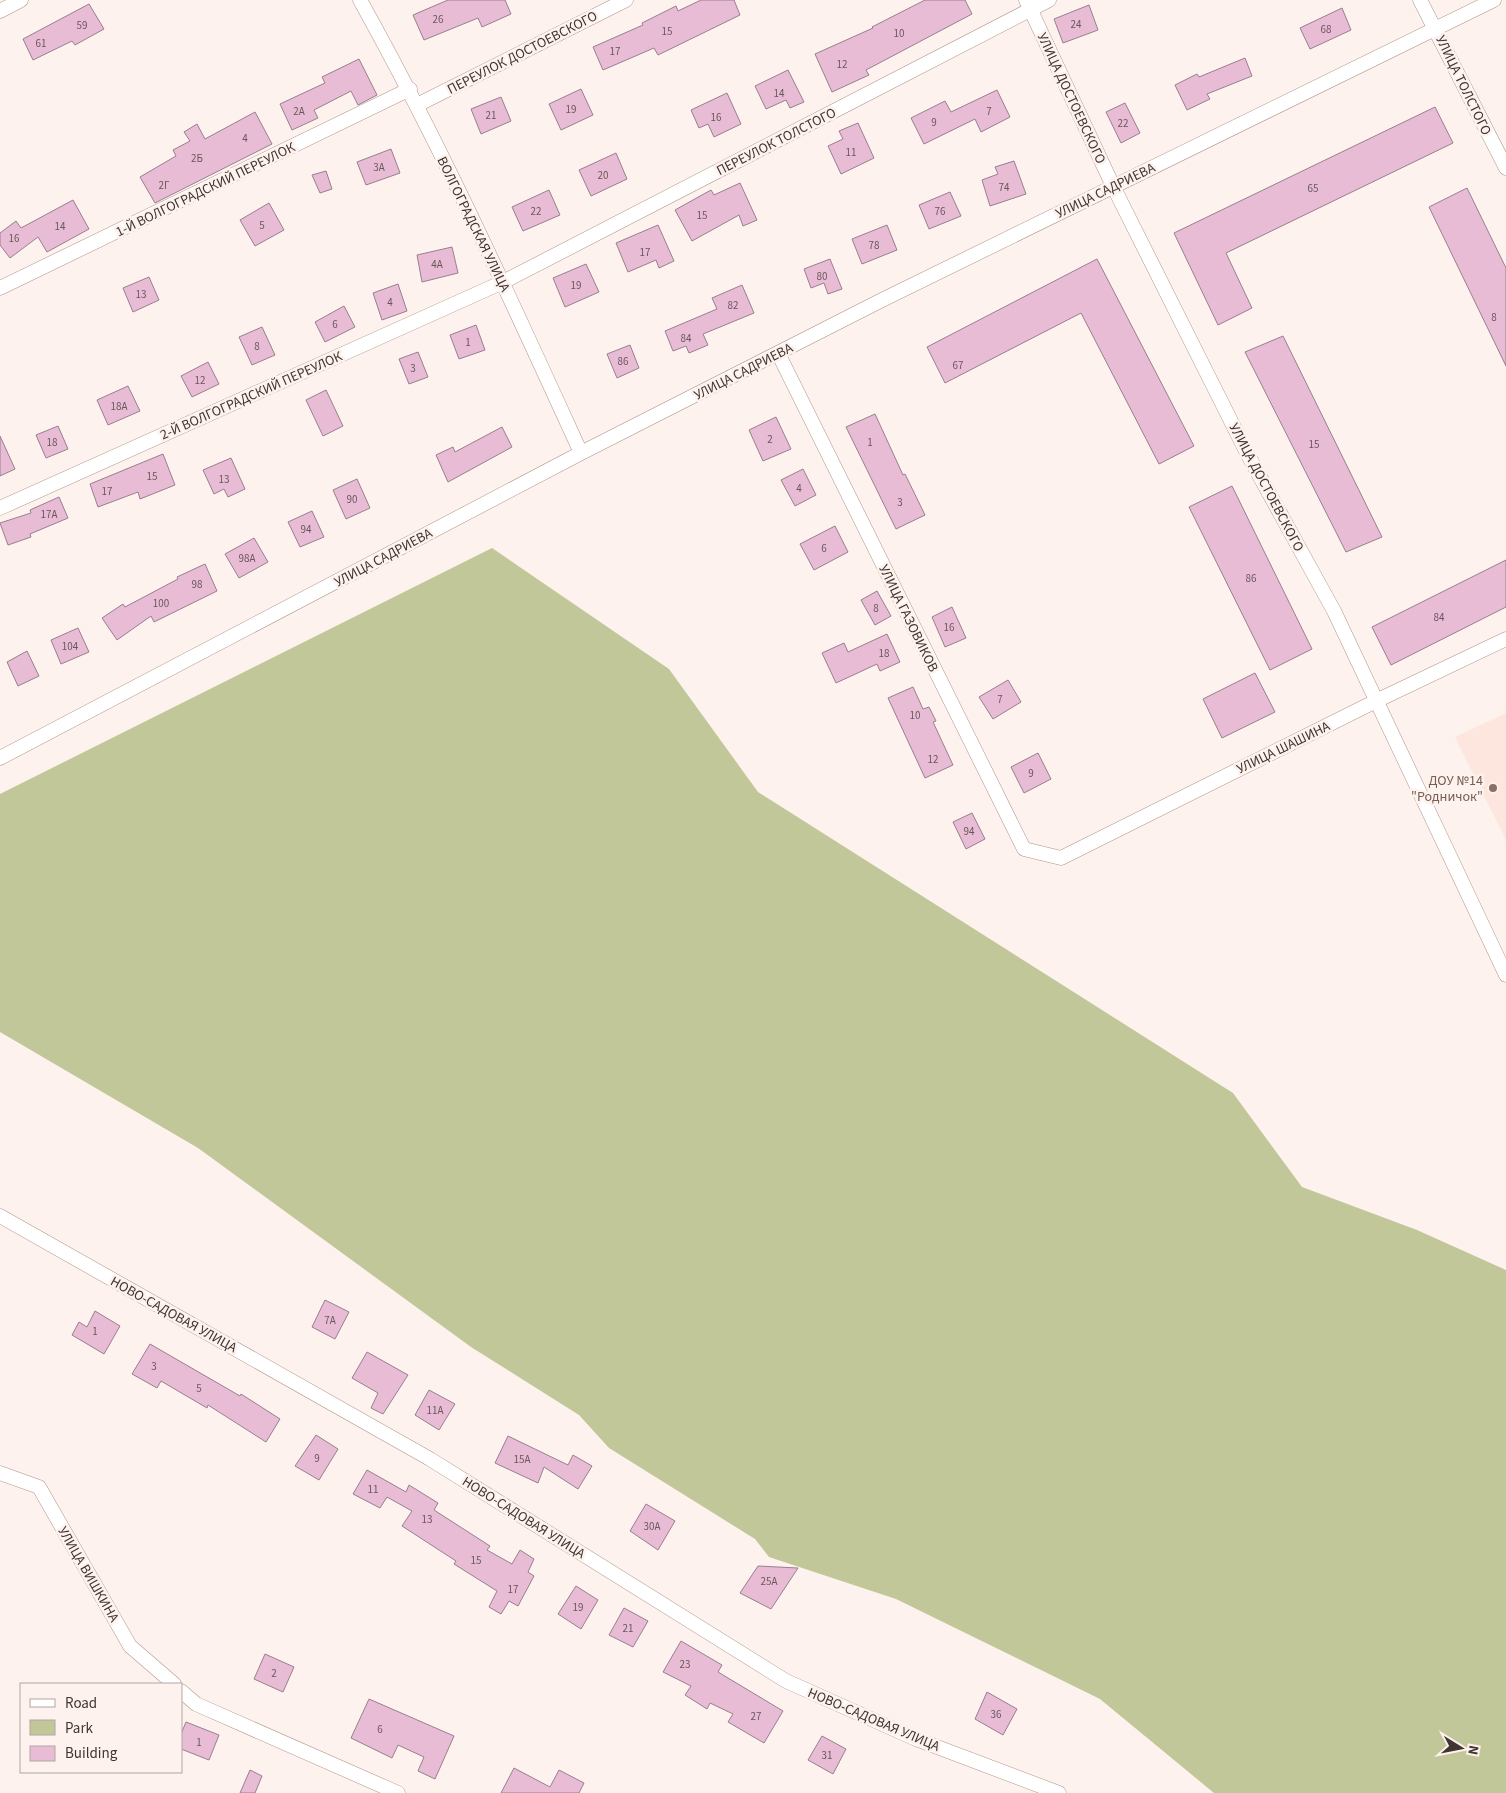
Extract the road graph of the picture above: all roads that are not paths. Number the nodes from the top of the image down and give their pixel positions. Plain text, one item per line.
1 (21, 0) edge
2 (360, 0) edge
3 (626, 0) edge
4 (1049, 0) edge
5 (1420, 0) edge
6 (1494, 0) edge
7 (1029, 5) edge
8 (0, 11) edge
9 (1435, 28) junction
10 (410, 89) junction
11 (417, 105) junction
12 (1506, 168) edge
13 (1113, 186) junction
14 (503, 282) junction
15 (0, 288) edge
16 (778, 353) junction
17 (581, 453) junction
18 (0, 508) edge
19 (1506, 640) edge
20 (1376, 701) junction
21 (0, 758) edge
22 (1061, 858) joint
23 (1506, 975) edge
24 (0, 1216) edge
25 (0, 1473) edge
26 (173, 1683) edge
27 (182, 1692) edge
28 (398, 1793) edge
29 (1059, 1793) edge

1 - 8 street
2 - 10 street, ВОЛГОГРАДСКАЯ УЛИЦА
3 - 11 street, ПЕРЕУЛОК ДОСТОЕВСКОГО
4 - 7 street, ПЕРЕУЛОК ТОЛСТОГО
5 - 9 street
6 - 9 street, УЛИЦА САДРИЕВА
7 - 13 street, УЛИЦА ДОСТОЕВСКОГО
7 - 14 street, ПЕРЕУЛОК ТОЛСТОГО
9 - 12 street, УЛИЦА ТОЛСТОГО
9 - 13 street, УЛИЦА САДРИЕВА
10 - 11 street, ВОЛГОГРАДСКАЯ УЛИЦА
10 - 15 street, 1-Й ВОЛГОГРАДСКИЙ ПЕРЕУЛОК
11 - 14 street, ВОЛГОГРАДСКАЯ УЛИЦА
13 - 16 street, УЛИЦА САДРИЕВА
13 - 20 street, УЛИЦА ДОСТОЕВСКОГО
14 - 17 street, ВОЛГОГРАДСКАЯ УЛИЦА
14 - 18 street, 2-Й ВОЛГОГРАДСКИЙ ПЕРЕУЛОК
16 - 17 street, УЛИЦА САДРИЕВА
16 - 22 street, УЛИЦА ГАЗОВИКОВ
17 - 21 street, УЛИЦА САДРИЕВА
19 - 20 street, УЛИЦА ШАШИНА
20 - 22 street, УЛИЦА ШАШИНА
20 - 23 street, УЛИЦА ДОСТОЕВСКОГО
24 - 29 street, НОВО-САДОВАЯ УЛИЦА
25 - 26 street, УЛИЦА ВИШКИНА
27 - 28 street

